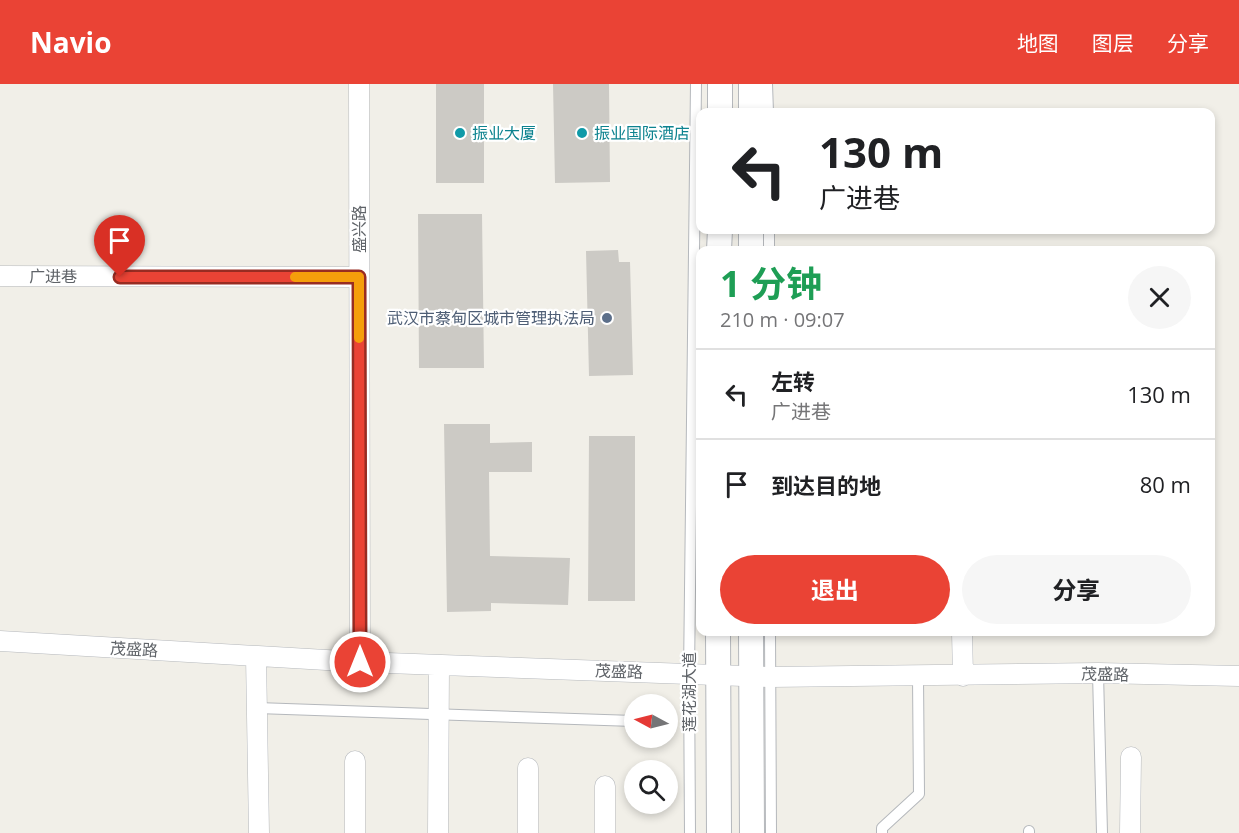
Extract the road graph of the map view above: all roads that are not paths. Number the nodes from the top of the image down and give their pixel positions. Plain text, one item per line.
1 (359, 84) edge
2 (696, 84) edge
3 (720, 84) edge
4 (751, 84) edge
5 (767, 84) edge
6 (720, 108) edge
7 (751, 108) edge
8 (768, 108) edge
9 (0, 276) edge
10 (359, 277) junction
11 (718, 636) edge
12 (752, 636) edge
13 (769, 636) edge
14 (962, 636) edge
15 (0, 641) edge
16 (256, 656) junction
17 (360, 662) junction
18 (439, 665) junction
19 (1098, 673) junction
20 (689, 674) junction
21 (717, 675) junction
22 (963, 676) junction
23 (1239, 676) edge
24 (760, 677) junction
25 (918, 677) junction
26 (257, 708) junction
27 (439, 714) junction
28 (624, 721) edge
29 (1131, 757) dead end
30 (355, 760) dead end
31 (528, 768) dead end
32 (605, 786) dead end
33 (259, 833) edge
34 (355, 833) edge
35 (438, 833) edge
36 (528, 833) edge
37 (605, 833) edge
38 (690, 833) edge
39 (719, 833) edge
40 (752, 833) edge
41 (771, 833) edge
42 (882, 833) edge
43 (1102, 833) edge
44 (1130, 833) edge

1 - 10 street, 盛兴路
2 - 20 lane, 莲花湖大道
3 - 6 street
4 - 7 street
5 - 8 lane
9 - 10 street, 广进巷
10 - 17 street, 盛兴路
11 - 21 street, 莲花湖大道
12 - 24 street
13 - 24 lane
14 - 22 street
15 - 16 street, 茂盛路
16 - 17 street, 茂盛路
16 - 26 street
17 - 18 street, 茂盛路
18 - 20 street, 茂盛路
18 - 27 street
19 - 22 street, 茂盛路
19 - 23 street, 茂盛路
19 - 43 lane
20 - 21 street, 茂盛路
20 - 38 lane, 莲花湖大道
21 - 24 street, 茂盛路
21 - 39 street, 莲花湖大道
22 - 25 street, 茂盛路
24 - 25 street, 茂盛路
24 - 40 street
24 - 41 lane
25 - 42 lane
26 - 27 lane
26 - 33 street
27 - 28 lane
27 - 35 street
29 - 44 street
30 - 34 street
31 - 36 street
32 - 37 street

